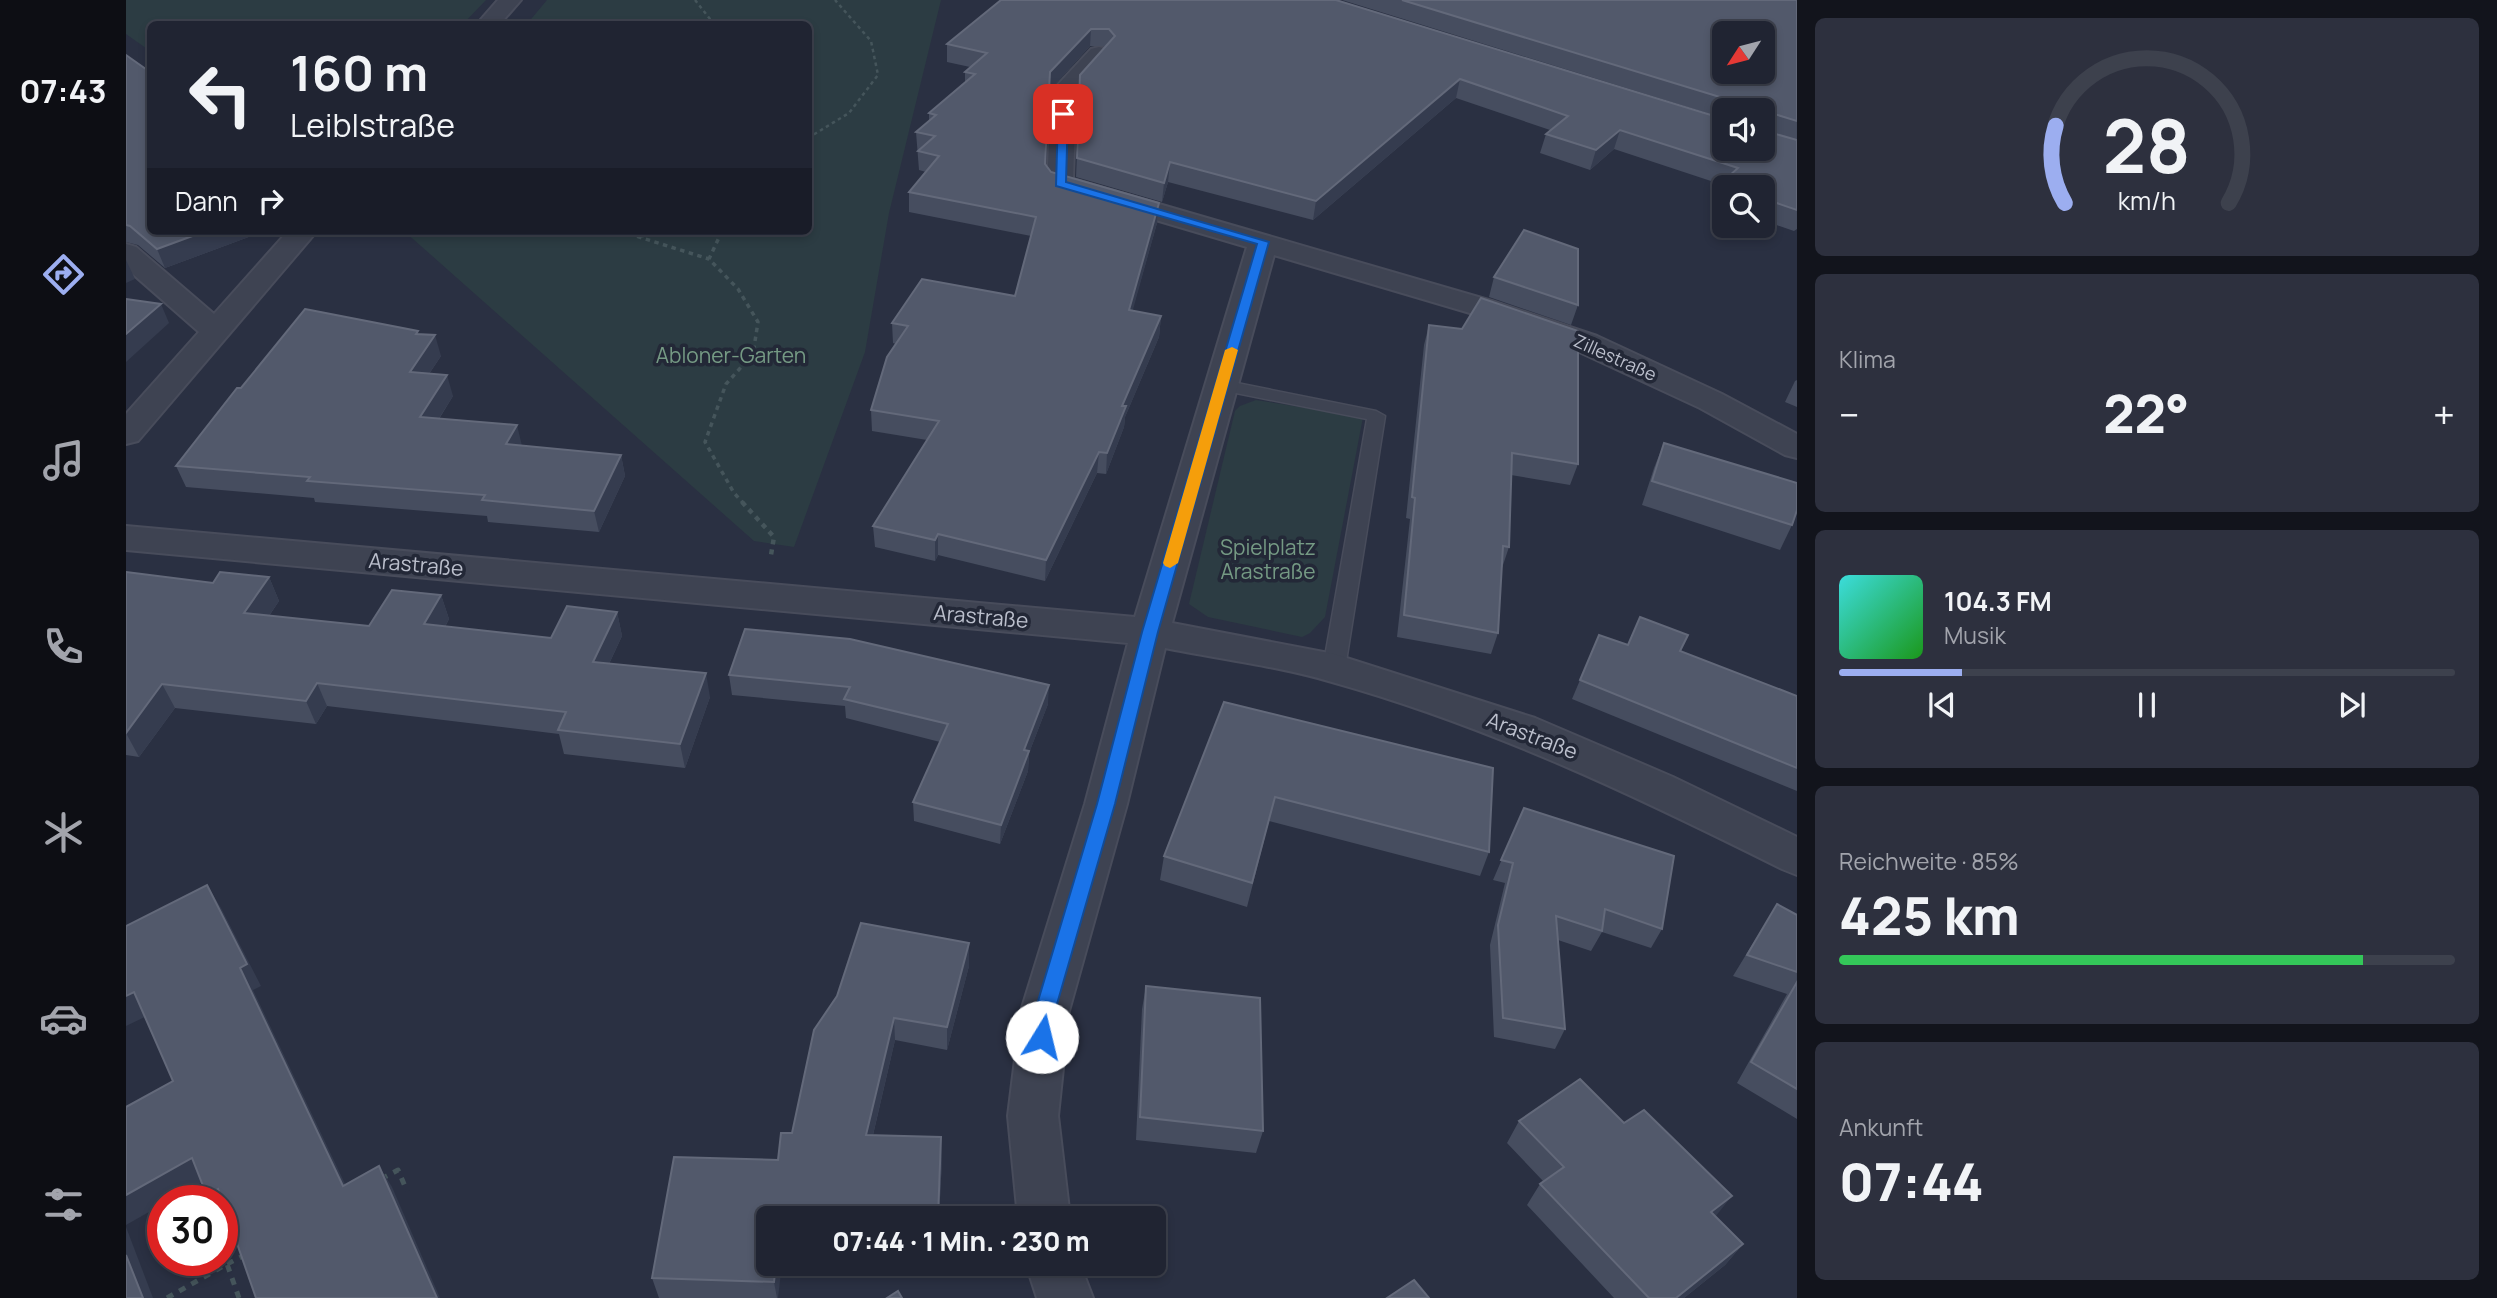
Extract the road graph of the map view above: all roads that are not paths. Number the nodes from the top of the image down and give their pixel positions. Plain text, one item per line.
1 (510, 0) edge
2 (491, 21) edge
3 (1099, 54) edge
4 (300, 235) edge
5 (1263, 242) junction
6 (126, 253) edge
7 (216, 331) junction
8 (1222, 385) junction
9 (126, 434) edge
10 (1797, 448) edge
11 (126, 538) edge
12 (1150, 632) junction
13 (1334, 668) junction
14 (1797, 857) edge
15 (1043, 1206) edge
16 (1057, 1276) edge
17 (1065, 1298) edge

1 - 2 street
3 - 5 street, Zillestraße
4 - 7 street
5 - 8 street
5 - 10 street, Zillestraße
6 - 7 street
7 - 9 street
8 - 12 street
8 - 13 lane
11 - 12 street, Arastraße
12 - 13 street, Arastraße
12 - 15 street
13 - 14 street, Arastraße
16 - 17 street

